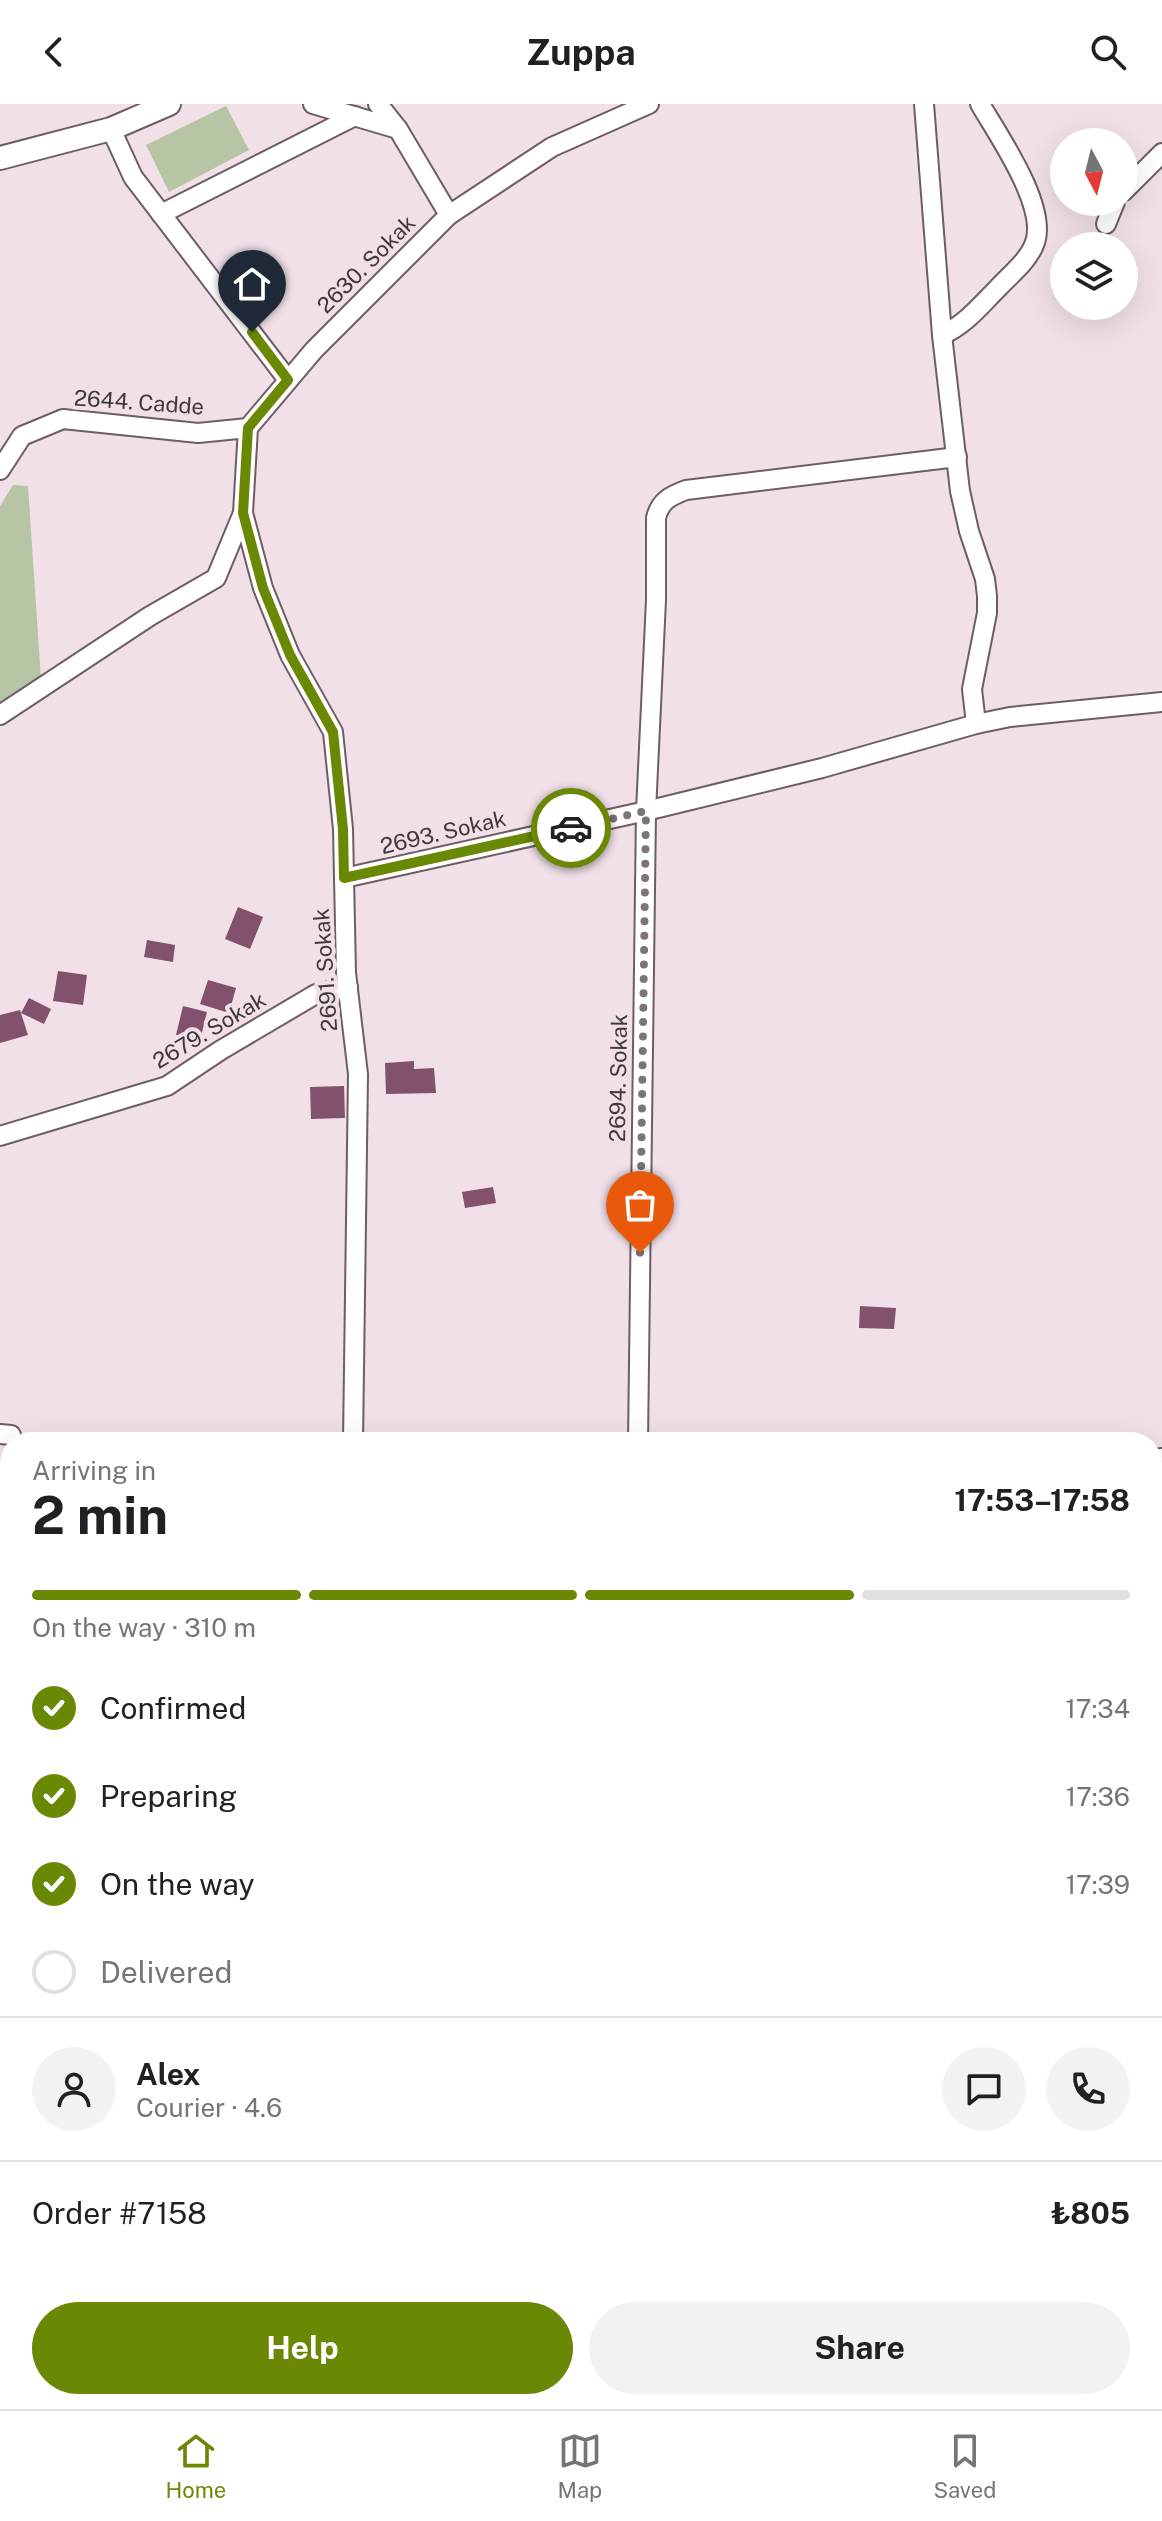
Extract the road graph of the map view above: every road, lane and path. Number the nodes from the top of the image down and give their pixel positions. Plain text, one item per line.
1 (169, 104) edge
2 (313, 104) edge
3 (378, 104) edge
4 (649, 104) edge
5 (924, 104) edge
6 (980, 104) edge
7 (355, 116) junction
8 (111, 129) junction
9 (398, 129) junction
10 (1162, 153) edge
11 (0, 158) edge
12 (1138, 177) edge
13 (161, 214) junction
14 (449, 215) junction
15 (1109, 216) edge
16 (1106, 224) dead end
17 (942, 335) junction
18 (288, 380) junction
19 (248, 428) junction
20 (957, 457) junction
21 (0, 470) edge
22 (243, 513) junction
23 (1162, 702) edge
24 (0, 715) edge
25 (976, 724) junction
26 (646, 811) junction
27 (344, 878) junction
28 (348, 987) junction
29 (0, 1136) edge
30 (353, 1432) edge
31 (638, 1432) edge

1 - 8 main road
2 - 7 street
3 - 9 street
4 - 14 street, 2630. Sokak
5 - 17 street
6 - 17 street
7 - 9 street
7 - 13 street
8 - 11 main road
8 - 13 street
9 - 14 street
10 - 12 street
13 - 18 street
14 - 18 street, 2630. Sokak
15 - 16 street
17 - 20 street
18 - 19 street, 2630. Sokak
19 - 21 street, 2644. Cadde
19 - 22 street
20 - 25 street
20 - 26 street, 2694. Sokak
22 - 24 street
22 - 27 street, 2691. Sokak
23 - 25 street, 2693. Sokak
25 - 26 street, 2693. Sokak
26 - 27 street, 2693. Sokak
26 - 31 street, 2694. Sokak
27 - 28 street, 2691. Sokak
28 - 29 street, 2679. Sokak
28 - 30 street, 2691. Sokak

